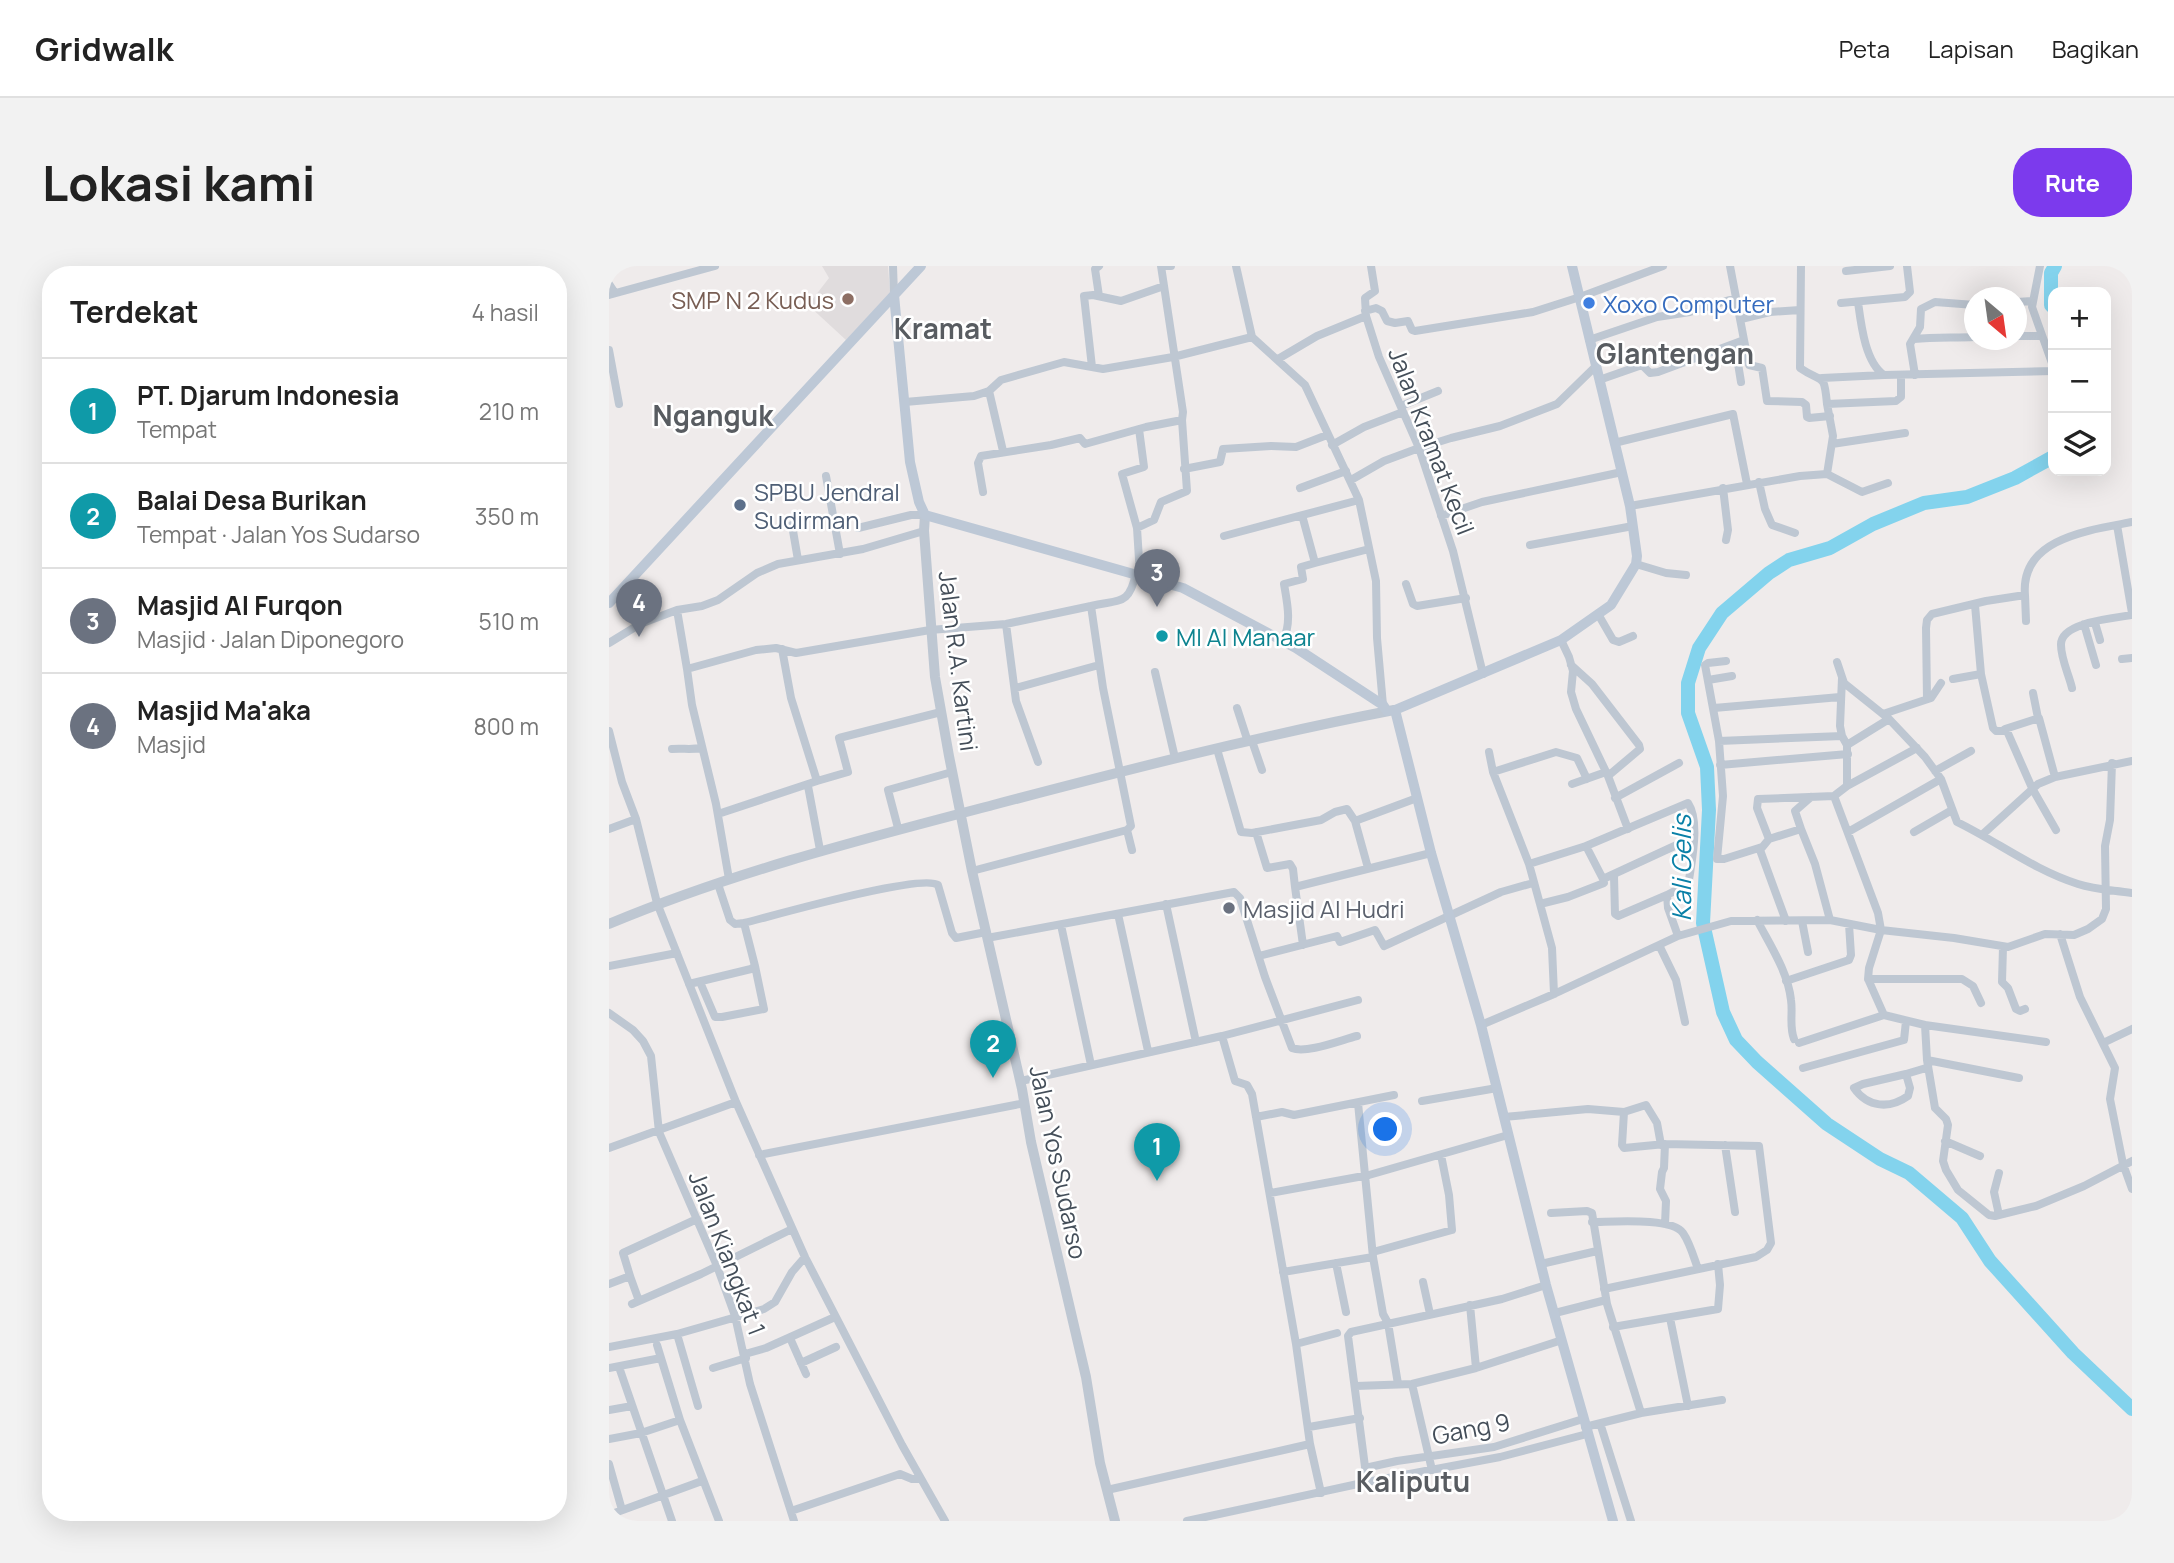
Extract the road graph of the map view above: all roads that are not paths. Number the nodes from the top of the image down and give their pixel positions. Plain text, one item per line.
1 (714, 266) edge
2 (893, 266) edge
3 (921, 266) edge
4 (1099, 266) edge
5 (1161, 266) edge
6 (1171, 266) edge
7 (1236, 266) edge
8 (1371, 266) edge
9 (1572, 266) edge
10 (1663, 266) edge
11 (1730, 266) edge
12 (1801, 266) edge
13 (1889, 266) edge
14 (1907, 266) edge
15 (2040, 266) edge
16 (1846, 271) dead end
17 (609, 284) edge
18 (1164, 286) junction
19 (612, 294) edge
20 (894, 295) junction
21 (1099, 296) junction
22 (1580, 298) junction
23 (1736, 298) junction
24 (2027, 301) edge
25 (2032, 301) junction
26 (1841, 303) dead end
27 (1858, 303) junction
28 (1964, 304) edge
29 (1800, 310) junction
30 (1366, 313) junction
31 (1741, 319) junction
32 (2027, 336) edge
33 (2042, 336) junction
34 (1251, 337) junction
35 (1964, 337) edge
36 (1914, 339) junction
37 (1589, 340) junction
38 (1744, 340) junction
39 (1735, 345) junction
40 (609, 350) edge
41 (2048, 354) edge
42 (1173, 357) junction
43 (1278, 359) junction
44 (1596, 366) junction
45 (1092, 367) junction
46 (2048, 369) edge
47 (1884, 374) junction
48 (1901, 375) junction
49 (1915, 375) junction
50 (1822, 378) junction
51 (1599, 380) junction
52 (1741, 382) dead end
53 (989, 391) junction
54 (1438, 391) dead end
55 (905, 402) junction
56 (619, 404) dead end
57 (1827, 404) junction
58 (1402, 409) junction
59 (1830, 416) junction
60 (1182, 420) junction
61 (1139, 429) junction
62 (1905, 433) dead end
63 (1327, 435) junction
64 (1614, 443) junction
65 (1832, 444) junction
66 (1332, 445) junction
67 (1419, 448) junction
68 (1003, 451) junction
69 (1184, 469) junction
70 (1346, 471) junction
71 (1622, 472) junction
72 (1827, 474) junction
73 (826, 476) dead end
74 (1351, 480) junction
75 (1759, 482) junction
76 (1888, 483) dead end
77 (1747, 484) junction
78 (1300, 488) dead end
79 (1723, 488) junction
80 (983, 492) dead end
81 (1359, 500) junction
82 (1630, 506) junction
83 (925, 515) junction
84 (1302, 515) junction
85 (1441, 516) junction
86 (2132, 522) edge
87 (792, 524) dead end
88 (2117, 525) junction
89 (1633, 526) junction
90 (858, 527) dead end
91 (1137, 528) junction
92 (924, 531) junction
93 (1795, 533) dead end
94 (1224, 537) dead end
95 (1726, 540) dead end
96 (1530, 545) dead end
97 (1369, 549) junction
98 (840, 554) junction
99 (798, 560) junction
100 (1315, 563) junction
101 (1636, 564) junction
102 (1138, 574) junction
103 (1686, 575) dead end
104 (1406, 584) dead end
105 (2025, 595) junction
106 (1466, 598) junction
107 (609, 603) edge
108 (1975, 605) junction
109 (1091, 606) junction
110 (677, 610) junction
111 (1598, 614) junction
112 (2132, 614) edge
113 (2026, 621) dead end
114 (2095, 623) junction
115 (1006, 624) junction
116 (2084, 624) junction
117 (930, 630) junction
118 (1633, 636) dead end
119 (1283, 640) junction
120 (1561, 640) junction
121 (2100, 640) dead end
122 (609, 643) edge
123 (782, 649) junction
124 (2132, 658) edge
125 (2122, 659) dead end
126 (1726, 661) dead end
127 (1837, 662) dead end
128 (1100, 665) junction
129 (1571, 665) junction
130 (2096, 665) dead end
131 (687, 669) junction
132 (1155, 672) dead end
133 (1483, 674) junction
134 (1981, 674) junction
135 (1732, 676) dead end
136 (1842, 678) junction
137 (1953, 679) dead end
138 (1708, 680) junction
139 (1941, 684) dead end
140 (1016, 688) junction
141 (2072, 688) dead end
142 (2033, 693) dead end
143 (1840, 697) junction
144 (1927, 699) junction
145 (1237, 708) dead end
146 (1714, 708) junction
147 (1388, 709) junction
148 (941, 712) junction
149 (1886, 716) junction
150 (2038, 718) junction
151 (2005, 729) junction
152 (609, 731) edge
153 (1842, 736) junction
154 (1719, 741) junction
155 (1250, 742) junction
156 (701, 748) junction
157 (1917, 748) junction
158 (672, 749) dead end
159 (1217, 749) junction
160 (1848, 749) junction
161 (1971, 751) dead end
162 (1489, 752) dead end
163 (1175, 758) junction
164 (2132, 761) edge
165 (1038, 762) dead end
166 (1679, 763) dead end
167 (2112, 764) junction
168 (1720, 765) junction
169 (1262, 770) dead end
170 (1119, 771) junction
171 (952, 772) junction
172 (1493, 772) junction
173 (1607, 774) junction
174 (1938, 775) junction
175 (2055, 777) junction
176 (1587, 779) junction
177 (813, 784) junction
178 (1572, 784) dead end
179 (1847, 786) junction
180 (2032, 788) junction
181 (1834, 796) junction
182 (1811, 797) junction
183 (1417, 798) junction
184 (1615, 798) junction
185 (1952, 810) junction
186 (960, 811) junction
187 (718, 814) junction
188 (636, 820) junction
189 (1355, 821) junction
190 (898, 828) junction
191 (609, 829) edge
192 (1628, 829) junction
193 (1801, 829) junction
194 (2056, 830) dead end
195 (1127, 831) junction
196 (1256, 832) junction
197 (1848, 832) junction
198 (1914, 832) dead end
199 (1983, 834) junction
200 (1694, 837) junction
201 (1769, 839) junction
202 (1586, 846) junction
203 (1762, 847) junction
204 (820, 850) junction
205 (1132, 850) dead end
206 (1431, 853) junction
207 (1529, 864) junction
208 (1368, 869) junction
209 (972, 871) junction
210 (1614, 876) junction
211 (729, 879) junction
212 (1603, 879) junction
213 (1533, 883) junction
214 (718, 884) junction
215 (1295, 887) junction
216 (2105, 890) junction
217 (2132, 893) edge
218 (1667, 895) junction
219 (657, 903) junction
220 (1166, 904) junction
221 (1540, 904) junction
222 (1118, 914) junction
223 (1450, 916) junction
224 (1757, 920) junction
225 (1830, 920) junction
226 (1786, 921) junction
227 (1802, 921) junction
228 (744, 923) junction
229 (609, 924) edge
230 (1849, 924) junction
231 (1061, 925) junction
232 (1881, 930) junction
233 (2060, 934) junction
234 (987, 935) junction
235 (1678, 936) junction
236 (1303, 945) junction
237 (1659, 945) junction
238 (2003, 947) junction
239 (1808, 952) dead end
240 (677, 953) junction
241 (1259, 956) junction
242 (609, 966) edge
243 (755, 966) junction
244 (1868, 979) junction
245 (1786, 981) junction
246 (695, 983) junction
247 (1554, 994) junction
248 (1358, 1000) dead end
249 (1980, 1003) dead end
250 (2025, 1009) dead end
251 (1884, 1015) junction
252 (610, 1017) edge
253 (1281, 1019) junction
254 (1906, 1021) junction
255 (1685, 1023) dead end
256 (1481, 1025) junction
257 (1926, 1025) junction
258 (2132, 1029) edge
259 (1222, 1036) junction
260 (1357, 1036) dead end
261 (1196, 1042) junction
262 (2046, 1042) dead end
263 (2103, 1043) junction
264 (1148, 1051) junction
265 (1926, 1064) junction
266 (1091, 1065) junction
267 (1803, 1068) dead end
268 (1906, 1074) junction
269 (2019, 1078) dead end
270 (1021, 1081) junction
271 (1497, 1088) junction
272 (1394, 1095) dead end
273 (1422, 1101) dead end
274 (736, 1102) junction
275 (1025, 1103) junction
276 (1358, 1103) junction
277 (1624, 1112) junction
278 (1256, 1117) junction
279 (1504, 1117) junction
280 (659, 1132) junction
281 (1508, 1135) junction
282 (1945, 1142) junction
283 (1663, 1145) junction
284 (1725, 1145) junction
285 (609, 1148) edge
286 (759, 1155) junction
287 (1441, 1155) junction
288 (1980, 1156) dead end
289 (2128, 1162) edge
290 (1999, 1173) dead end
291 (1366, 1176) junction
292 (2132, 1189) edge
293 (1270, 1193) junction
294 (1735, 1212) dead end
295 (1551, 1213) dead end
296 (1999, 1215) junction
297 (697, 1219) junction
298 (1593, 1222) junction
299 (1665, 1224) junction
300 (792, 1229) junction
301 (1597, 1251) junction
302 (1373, 1254) junction
303 (805, 1258) junction
304 (1336, 1263) junction
305 (1541, 1264) junction
306 (1718, 1264) junction
307 (717, 1266) junction
308 (1698, 1269) junction
309 (1283, 1272) junction
310 (630, 1276) junction
311 (1423, 1282) dead end
312 (609, 1284) edge
313 (1546, 1285) junction
314 (1604, 1289) junction
315 (1606, 1300) junction
316 (1470, 1305) junction
317 (1346, 1312) dead end
318 (1555, 1313) junction
319 (1430, 1314) junction
320 (735, 1316) junction
321 (835, 1317) junction
322 (1670, 1318) junction
323 (1388, 1323) junction
324 (1613, 1327) junction
325 (1337, 1333) dead end
326 (677, 1334) junction
327 (790, 1338) junction
328 (1562, 1340) junction
329 (1296, 1344) junction
330 (657, 1345) dead end
331 (609, 1346) edge
332 (836, 1347) dead end
333 (745, 1356) junction
334 (661, 1358) junction
335 (801, 1363) junction
336 (619, 1367) junction
337 (609, 1368) edge
338 (713, 1368) dead end
339 (1476, 1368) junction
340 (806, 1374) dead end
341 (1398, 1384) junction
342 (1412, 1384) junction
343 (1356, 1386) junction
344 (1722, 1400) dead end
345 (1688, 1405) junction
346 (632, 1406) junction
347 (698, 1406) dead end
348 (609, 1410) edge
349 (1641, 1413) junction
350 (1360, 1418) junction
351 (680, 1420) junction
352 (1600, 1423) junction
353 (1309, 1427) junction
354 (1585, 1427) junction
355 (641, 1433) junction
356 (609, 1439) edge
357 (1310, 1444) junction
358 (1428, 1456) junction
359 (609, 1464) edge
360 (1365, 1468) junction
361 (1432, 1470) junction
362 (920, 1479) junction
363 (702, 1481) junction
364 (1367, 1482) junction
365 (1107, 1490) junction
366 (1321, 1493) junction
367 (665, 1496) junction
368 (622, 1510) junction
369 (791, 1511) junction
370 (609, 1515) edge
371 (672, 1521) edge
372 (719, 1521) edge
373 (794, 1521) edge
374 (945, 1521) edge
375 (1115, 1521) edge
376 (1187, 1521) edge
377 (1613, 1521) edge
378 (1631, 1521) edge

1 - 19 street
2 - 20 street
3 - 20 main road
4 - 21 street
5 - 6 street
5 - 18 street
7 - 34 street
8 - 30 street
9 - 22 main road
10 - 22 street
11 - 23 street
12 - 29 street
13 - 16 street
14 - 27 street
15 - 25 street
17 - 19 street
18 - 21 street
18 - 42 street
20 - 55 main road
20 - 107 main road
21 - 45 street
22 - 30 street
22 - 37 main road
23 - 31 street
23 - 37 street
24 - 25 street
25 - 33 street
26 - 27 street
27 - 47 street
28 - 36 street
29 - 31 street
29 - 50 street
30 - 43 street
30 - 58 street, Jalan Kramat Kecil
31 - 38 street
32 - 33 street
33 - 41 street
34 - 42 street
34 - 43 street
35 - 36 street
36 - 49 street
37 - 44 main road
38 - 39 street
38 - 59 street
39 - 51 street
39 - 52 street
40 - 56 street
42 - 45 street
42 - 60 street
43 - 63 street
44 - 51 main road
44 - 67 street
45 - 53 street
46 - 49 street
47 - 48 street
47 - 50 street
48 - 49 street
48 - 57 street
50 - 57 street
51 - 64 main road
53 - 55 street
53 - 68 street
54 - 58 street
55 - 83 main road
57 - 59 street
58 - 66 street
58 - 67 street, Jalan Kramat Kecil
59 - 65 street
60 - 61 street
60 - 69 street
61 - 68 street
61 - 91 street
62 - 65 street
63 - 66 street
63 - 69 street
64 - 71 main road
64 - 77 street
65 - 72 street
66 - 70 street
67 - 74 street
67 - 85 street, Jalan Kramat Kecil
68 - 80 street
69 - 91 street
70 - 74 street
70 - 78 street
71 - 82 main road
71 - 85 street
72 - 75 street
72 - 76 street
73 - 98 street
74 - 81 street
75 - 77 street
75 - 93 street
77 - 79 street
79 - 82 street
79 - 95 street
81 - 84 street
81 - 97 street
82 - 89 main road
83 - 90 street
83 - 92 street, Jalan R.A. Kartini
83 - 102 main road
84 - 94 street
84 - 100 street
85 - 106 street, Jalan Kramat Kecil
86 - 88 street
87 - 99 street
88 - 105 street
88 - 112 street
89 - 96 street
89 - 101 main road
91 - 102 street
92 - 98 street
92 - 117 street, Jalan R.A. Kartini
97 - 100 street
97 - 147 street
98 - 99 street
99 - 110 street
100 - 119 street
101 - 103 street
101 - 111 main road
102 - 109 street
102 - 119 main road
104 - 106 street
105 - 108 street
105 - 113 street
106 - 133 street, Jalan Kramat Kecil
108 - 134 street
108 - 144 street
109 - 115 street
109 - 128 street
110 - 122 street
110 - 131 street
111 - 118 street
111 - 120 main road
112 - 114 street
114 - 116 street
114 - 121 street
115 - 117 street
115 - 140 street
116 - 130 street
116 - 141 street
117 - 123 street
117 - 148 street, Jalan R.A. Kartini
119 - 147 main road
120 - 129 street
120 - 133 main road
123 - 131 street
123 - 177 street
124 - 125 street
126 - 138 street
127 - 136 street
128 - 140 street
128 - 170 street
129 - 173 street
129 - 173 street
131 - 156 street
132 - 163 street
133 - 147 main road
134 - 137 street
134 - 151 street
135 - 138 street
136 - 143 street
136 - 149 street
138 - 146 street
139 - 144 street
140 - 165 street
142 - 150 street
143 - 146 street
143 - 153 street
144 - 149 street
145 - 155 street
146 - 154 street
147 - 155 street
147 - 183 main road
148 - 171 street, Jalan R.A. Kartini
148 - 177 street
149 - 157 street
149 - 160 street
150 - 151 street
150 - 175 street
151 - 180 street
152 - 188 street
153 - 154 street
153 - 160 street
154 - 168 street
155 - 159 street
155 - 169 street
156 - 158 street
156 - 187 street
157 - 174 street
157 - 179 street
159 - 163 street
159 - 196 street
160 - 168 street
160 - 179 street
161 - 174 street
162 - 172 street
163 - 170 street
164 - 167 street
166 - 184 street
167 - 175 street
167 - 216 street
168 - 203 street
170 - 186 street
170 - 195 street
171 - 186 street, Jalan R.A. Kartini
171 - 190 street
172 - 176 street
172 - 207 street
173 - 176 street
173 - 184 street
174 - 185 street
174 - 197 street
175 - 180 street
176 - 178 street
177 - 187 street
177 - 204 street
179 - 181 street
180 - 194 street
180 - 199 street
181 - 182 street
181 - 197 street
182 - 193 street
182 - 201 street
183 - 189 street
183 - 206 main road
184 - 192 street
185 - 198 street
185 - 199 street
186 - 190 street
186 - 209 street, Jalan Yos Sudarso
187 - 211 street
188 - 191 street
188 - 219 street
189 - 196 street
189 - 208 street
190 - 204 street
192 - 200 street
192 - 202 street
193 - 201 street
193 - 225 street
195 - 205 street
195 - 209 street
196 - 215 street
197 - 232 street
199 - 216 street
200 - 210 street
200 - 218 street
201 - 203 street
202 - 207 street
202 - 212 street
203 - 226 street
204 - 211 street
206 - 208 street
206 - 223 main road
207 - 213 street
208 - 215 street
209 - 234 street, Jalan Yos Sudarso
210 - 212 street
210 - 218 street
211 - 214 street
212 - 221 street
213 - 221 street
213 - 223 street
214 - 219 street
214 - 228 street
215 - 236 street
216 - 217 street
216 - 233 street
218 - 235 street
219 - 229 street
219 - 240 street
220 - 222 street
220 - 241 street
220 - 261 street
221 - 247 street
222 - 231 street
222 - 264 street
223 - 236 street
223 - 256 main road
224 - 226 street
224 - 235 street
224 - 245 street
225 - 227 street
225 - 230 street
226 - 227 street
227 - 239 street
228 - 234 street
228 - 243 street
230 - 232 street
230 - 245 street
231 - 234 street
231 - 266 street
232 - 238 street
232 - 244 street
233 - 238 street
233 - 263 street
234 - 270 street, Jalan Yos Sudarso
235 - 237 street
236 - 241 street
237 - 247 street
237 - 255 street
238 - 250 street
240 - 242 street
240 - 246 street
241 - 253 street
243 - 246 street
243 - 246 street
244 - 249 street
244 - 251 street
245 - 251 street
246 - 274 street
247 - 256 street
248 - 253 street
251 - 254 street
252 - 280 street, Jalan Kiangkat 1
253 - 259 street
253 - 260 street
254 - 257 street
254 - 267 street
256 - 271 main road
257 - 262 street
257 - 265 street
258 - 263 street
259 - 261 street
259 - 278 street
261 - 264 street
263 - 289 street
264 - 266 street
265 - 268 street
265 - 269 street
265 - 282 street
266 - 270 street
268 - 268 street
270 - 275 street, Jalan Yos Sudarso
271 - 273 street
271 - 279 main road
272 - 276 street
274 - 280 street
274 - 286 street
275 - 286 street
275 - 365 street, Jalan Yos Sudarso
276 - 278 street
276 - 291 street
277 - 279 street
277 - 283 street
277 - 283 street
278 - 293 street
279 - 281 main road
280 - 285 street
280 - 297 street, Jalan Kiangkat 1
281 - 287 street
281 - 305 main road
282 - 288 street
282 - 296 street
283 - 284 street
283 - 299 street
284 - 294 street
284 - 306 street
286 - 300 street
287 - 291 street
287 - 302 street
289 - 292 street
289 - 296 street
290 - 296 street
291 - 293 street
291 - 302 street
293 - 309 street
295 - 298 street
297 - 307 street, Jalan Kiangkat 1
297 - 310 street
298 - 299 street
298 - 301 street
299 - 308 street
300 - 303 street
300 - 307 street
301 - 305 street
301 - 314 street
302 - 304 street
302 - 323 street
303 - 320 street
303 - 321 street
304 - 309 street
304 - 317 street
305 - 313 main road
306 - 308 street
306 - 322 street
307 - 310 street
307 - 320 street, Jalan Kiangkat 1
308 - 314 street
309 - 329 street
310 - 312 street
311 - 319 street
313 - 316 street
313 - 318 main road
314 - 315 street
315 - 318 street
315 - 324 street
316 - 319 street
316 - 339 street
318 - 328 main road
319 - 323 street
320 - 326 street
320 - 333 street, Jalan Kiangkat 1
321 - 327 street
321 - 362 street
322 - 324 street
322 - 345 street
323 - 341 street
323 - 343 street
324 - 349 street
325 - 329 street
326 - 331 street
326 - 347 street
327 - 333 street
327 - 335 street
328 - 339 street
328 - 354 main road
329 - 353 street
330 - 334 street
332 - 335 street
333 - 338 street
333 - 369 street, Jalan Kiangkat 1
334 - 336 street
334 - 351 street
335 - 340 street
336 - 337 street
336 - 346 street
339 - 342 street
341 - 342 street
341 - 343 street
342 - 358 street
343 - 350 street
344 - 345 street
345 - 349 street
346 - 348 street
346 - 355 street
349 - 352 street
350 - 353 street
350 - 360 street
351 - 355 street
351 - 363 street
352 - 354 street
352 - 378 street
353 - 357 street
354 - 358 street, Gang 9
354 - 361 street
354 - 377 main road
355 - 356 street
355 - 367 street
357 - 365 street
357 - 366 street
358 - 360 street, Gang 9
358 - 361 street
359 - 368 street
360 - 364 street
361 - 364 street
362 - 369 street
362 - 374 street
363 - 367 street
363 - 372 street
364 - 366 street
365 - 375 street, Jalan Yos Sudarso
366 - 376 street
367 - 368 street
367 - 371 street
368 - 370 street
369 - 373 street, Jalan Kiangkat 1

